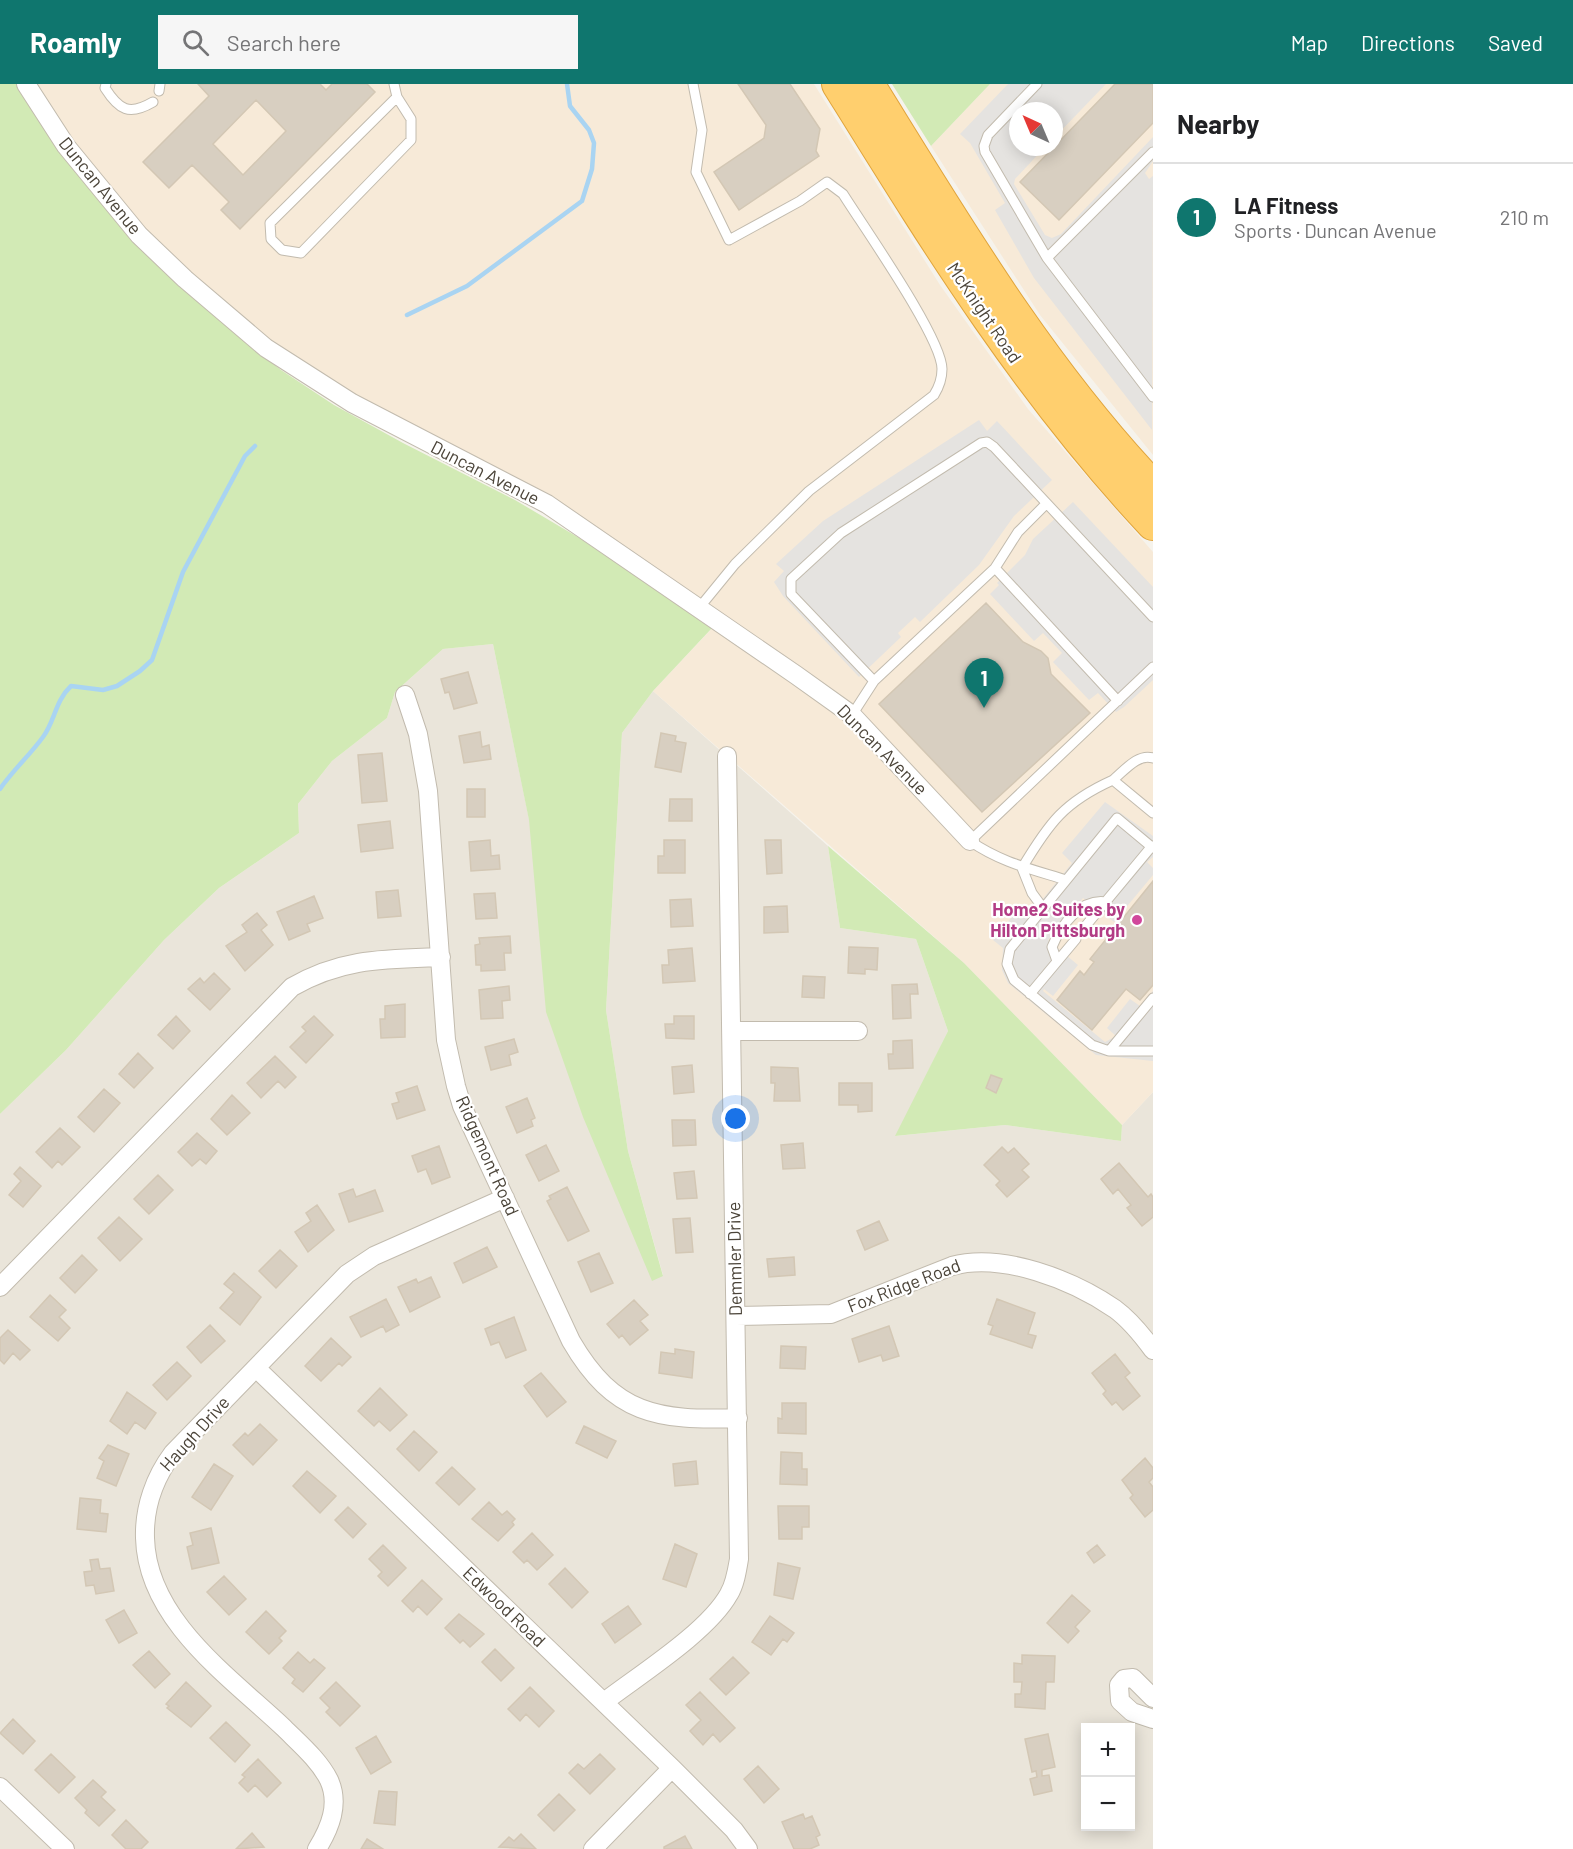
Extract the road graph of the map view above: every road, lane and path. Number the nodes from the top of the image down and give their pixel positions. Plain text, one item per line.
1 (26, 84) edge
2 (106, 84) edge
3 (394, 84) edge
4 (693, 84) edge
5 (838, 84) edge
6 (868, 84) edge
7 (1037, 84) edge
8 (397, 97) junction
9 (153, 102) dead end
10 (1153, 152) edge
11 (1047, 258) junction
12 (1153, 397) edge
13 (1153, 487) edge
14 (1046, 504) junction
15 (1153, 524) edge
16 (995, 568) junction
17 (699, 608) junction
18 (1153, 617) edge
19 (1153, 667) edge
20 (874, 681) junction
21 (405, 695) dead end
22 (1118, 701) junction
23 (852, 715) junction
24 (727, 756) dead end
25 (1153, 758) edge
26 (1113, 780) junction
27 (1153, 813) edge
28 (970, 841) junction
29 (1152, 847) edge
30 (1022, 868) junction
31 (1066, 880) junction
32 (1106, 902) junction
33 (1043, 908) junction
34 (1083, 930) dead end
35 (1076, 939) dead end
36 (441, 957) junction
37 (1057, 961) junction
38 (1030, 994) junction
39 (1153, 998) edge
40 (858, 1031) dead end
41 (732, 1032) junction
42 (1109, 1051) junction
43 (1153, 1051) edge
44 (505, 1198) junction
45 (0, 1287) edge
46 (736, 1316) junction
47 (1153, 1350) edge
48 (256, 1368) junction
49 (738, 1418) junction
50 (1153, 1698) edge
51 (603, 1702) junction
52 (1153, 1719) edge
53 (672, 1768) junction
54 (0, 1787) edge
55 (64, 1849) edge
56 (317, 1849) edge
57 (593, 1849) edge
58 (748, 1849) edge

1 - 17 street, Duncan Avenue
2 - 9 lane
3 - 8 lane
4 - 17 lane
5 - 15 highway, McKnight Road
6 - 13 highway, McKnight Road
7 - 11 lane
8 - 8 lane
10 - 11 lane
11 - 12 lane
14 - 16 lane
14 - 18 lane
14 - 20 lane
16 - 20 lane
16 - 22 lane
17 - 23 street, Duncan Avenue
19 - 22 lane
20 - 23 lane
21 - 36 street, Ridgemont Road
22 - 28 lane
23 - 28 street, Duncan Avenue
24 - 41 street, Demmler Drive
25 - 26 lane
26 - 27 lane
26 - 30 lane
28 - 30 lane
29 - 31 lane
29 - 32 lane
30 - 31 lane
30 - 33 lane
31 - 33 lane
32 - 34 lane
32 - 37 lane
33 - 38 lane
35 - 37 lane
36 - 44 street, Ridgemont Road
36 - 45 street
37 - 38 lane
38 - 42 lane
39 - 42 lane
40 - 41 street
41 - 46 street, Demmler Drive
42 - 43 lane
44 - 48 street, Haugh Drive
44 - 49 street, Ridgemont Road
46 - 47 street, Fox Ridge Road
46 - 49 street, Demmler Drive
48 - 51 street, Edwood Road
48 - 56 street, Haugh Drive
49 - 51 street, Demmler Drive
50 - 52 street
51 - 53 street, Edwood Road
53 - 57 street
53 - 58 street, Edwood Road
54 - 55 street

